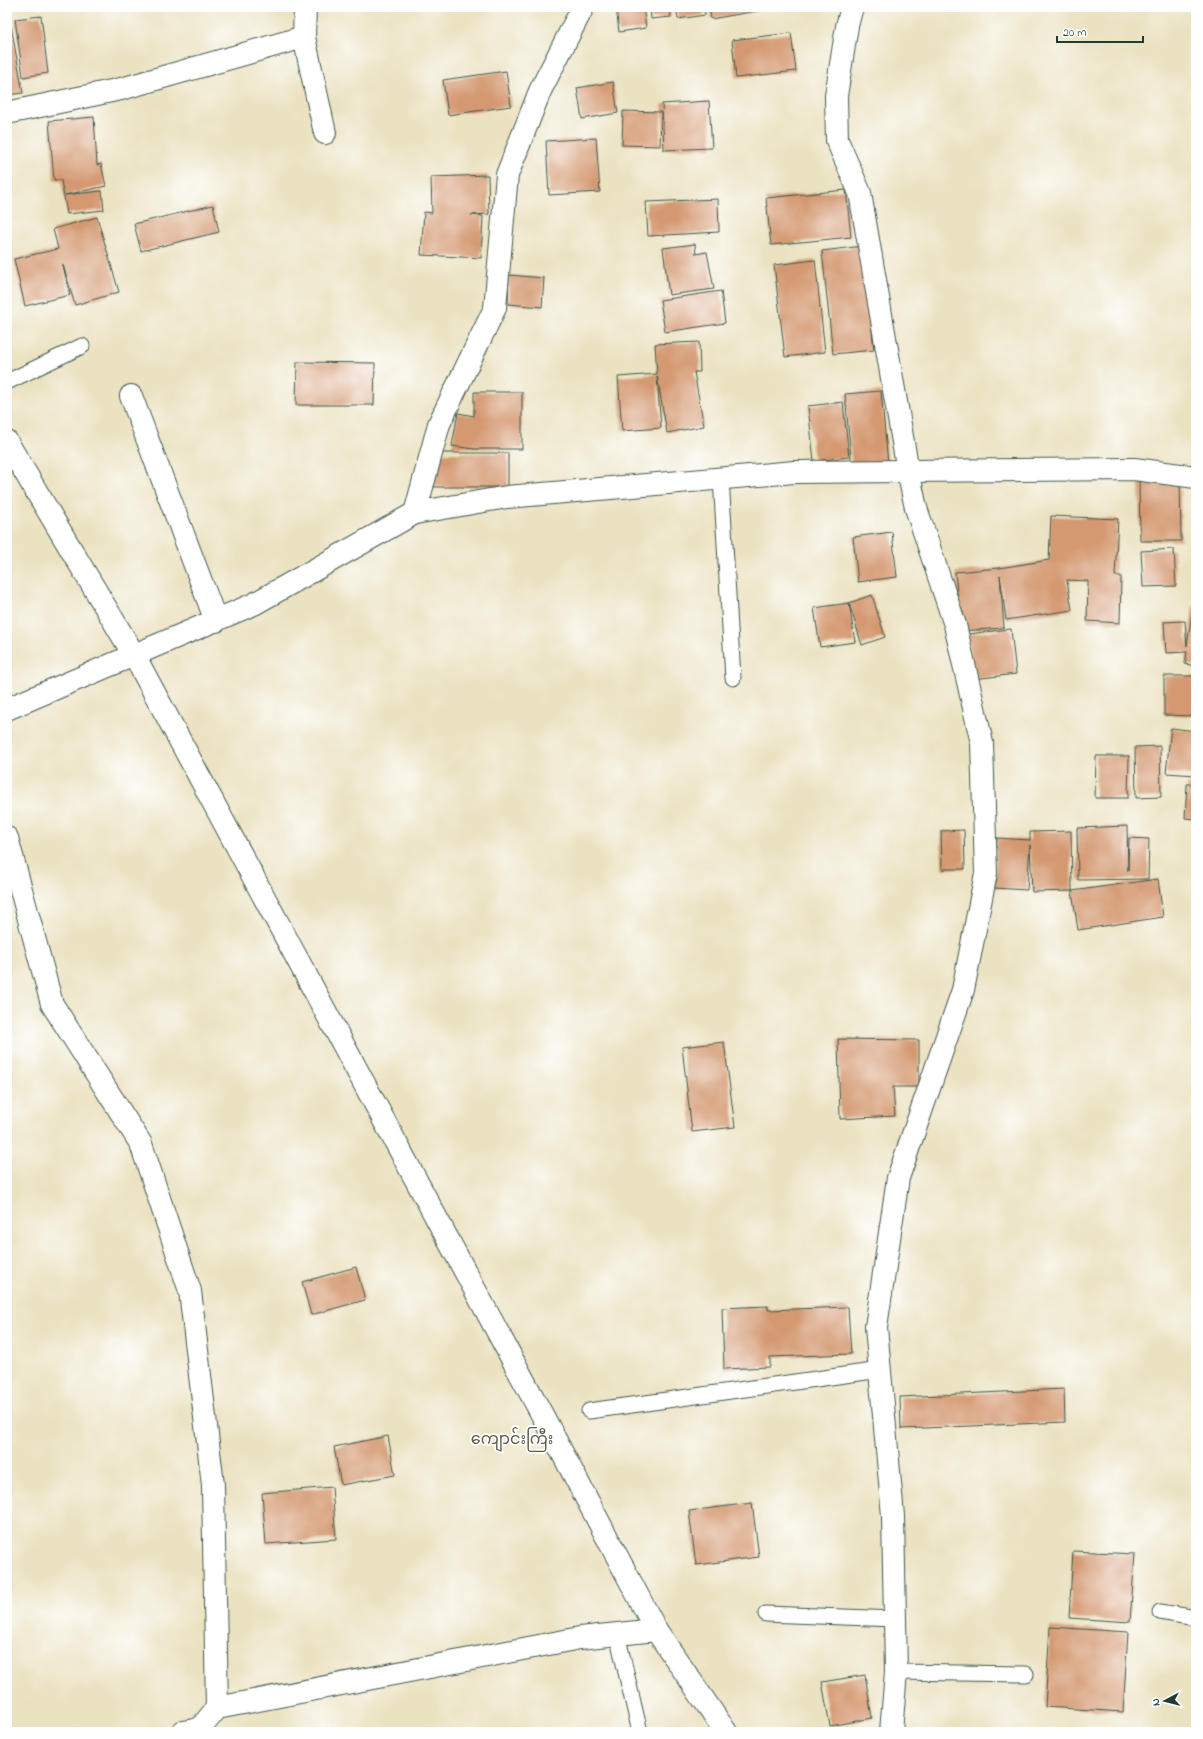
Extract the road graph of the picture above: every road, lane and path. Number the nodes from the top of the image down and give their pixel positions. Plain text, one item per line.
1 (305, 7) edge
2 (583, 7) edge
3 (852, 7) edge
4 (304, 37) junction
5 (7, 113) edge
6 (325, 134) dead end
7 (82, 346) dead end
8 (7, 382) edge
9 (131, 396) dead end
10 (7, 442) edge
11 (908, 471) junction
12 (1196, 477) edge
13 (722, 478) junction
14 (415, 513) junction
15 (216, 621) junction
16 (134, 655) junction
17 (733, 678) dead end
18 (7, 709) edge
19 (7, 838) edge
20 (880, 1370) junction
21 (589, 1411) dead end
22 (1160, 1612) dead end
23 (766, 1614) dead end
24 (1196, 1618) edge
25 (895, 1619) junction
26 (656, 1630) junction
27 (617, 1634) junction
28 (896, 1672) junction
29 (1026, 1674) dead end
30 (217, 1708) junction
31 (182, 1732) edge
32 (640, 1732) edge
33 (726, 1732) edge
34 (891, 1732) edge

1 - 4 street
2 - 14 street
3 - 11 street
4 - 5 street
4 - 6 street
7 - 8 lane
9 - 15 street
10 - 16 street
11 - 12 street
11 - 13 street
11 - 20 street
13 - 14 street
13 - 17 lane
14 - 15 street
15 - 16 street
16 - 18 street
16 - 26 street
19 - 30 street
20 - 21 lane
20 - 25 street
22 - 24 lane
23 - 25 lane
25 - 28 street
26 - 27 street
26 - 33 street
27 - 30 street
27 - 32 lane
28 - 29 lane
28 - 34 street
30 - 31 street

